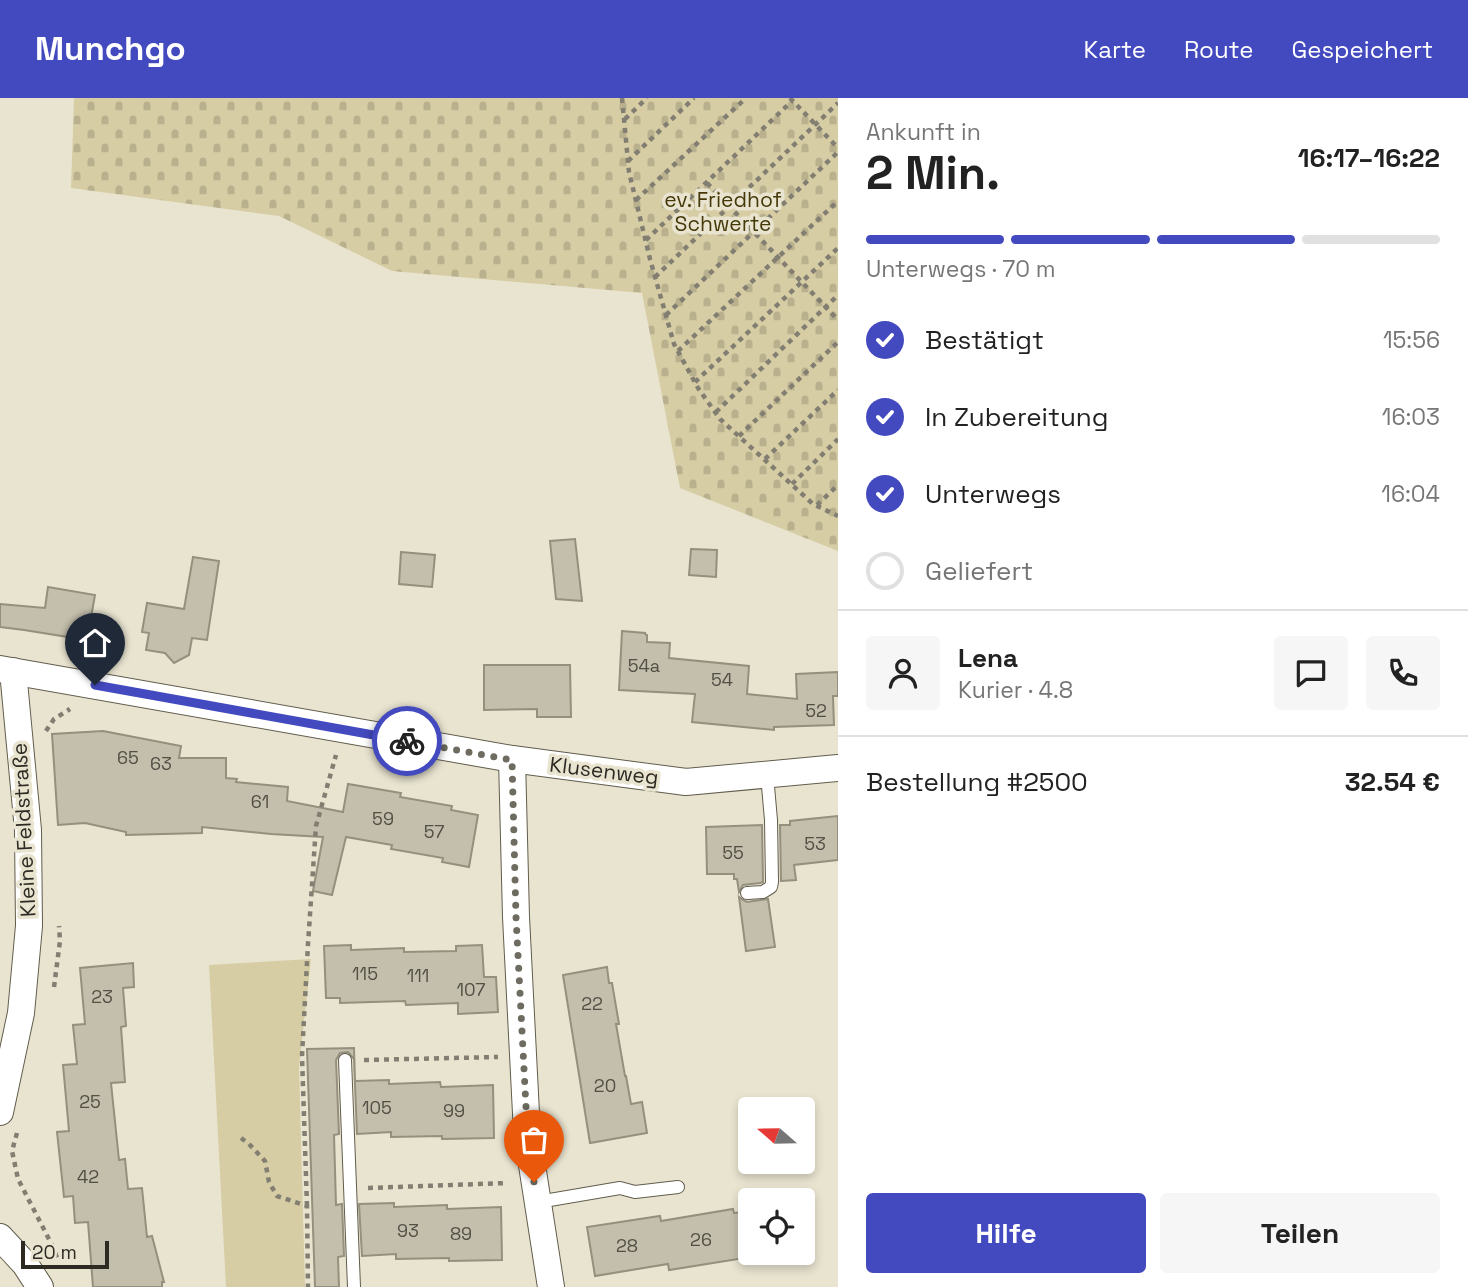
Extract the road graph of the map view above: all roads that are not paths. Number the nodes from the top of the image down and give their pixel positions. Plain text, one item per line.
1 (9, 671) edge
2 (512, 760) junction
3 (838, 768) edge
4 (767, 775) junction
5 (747, 892) dead end
6 (345, 1060) road end
7 (0, 1112) edge
8 (678, 1187) dead end
9 (536, 1192) junction
10 (0, 1237) edge
11 (40, 1287) edge
12 (354, 1287) edge
13 (551, 1287) edge

1 - 2 street, Klusenweg
1 - 7 street, Kleine Feldstraße
2 - 4 street, Klusenweg
2 - 9 street
3 - 4 street, Klusenweg
4 - 5 lane
6 - 12 lane
8 - 9 lane
9 - 13 street
10 - 11 street

